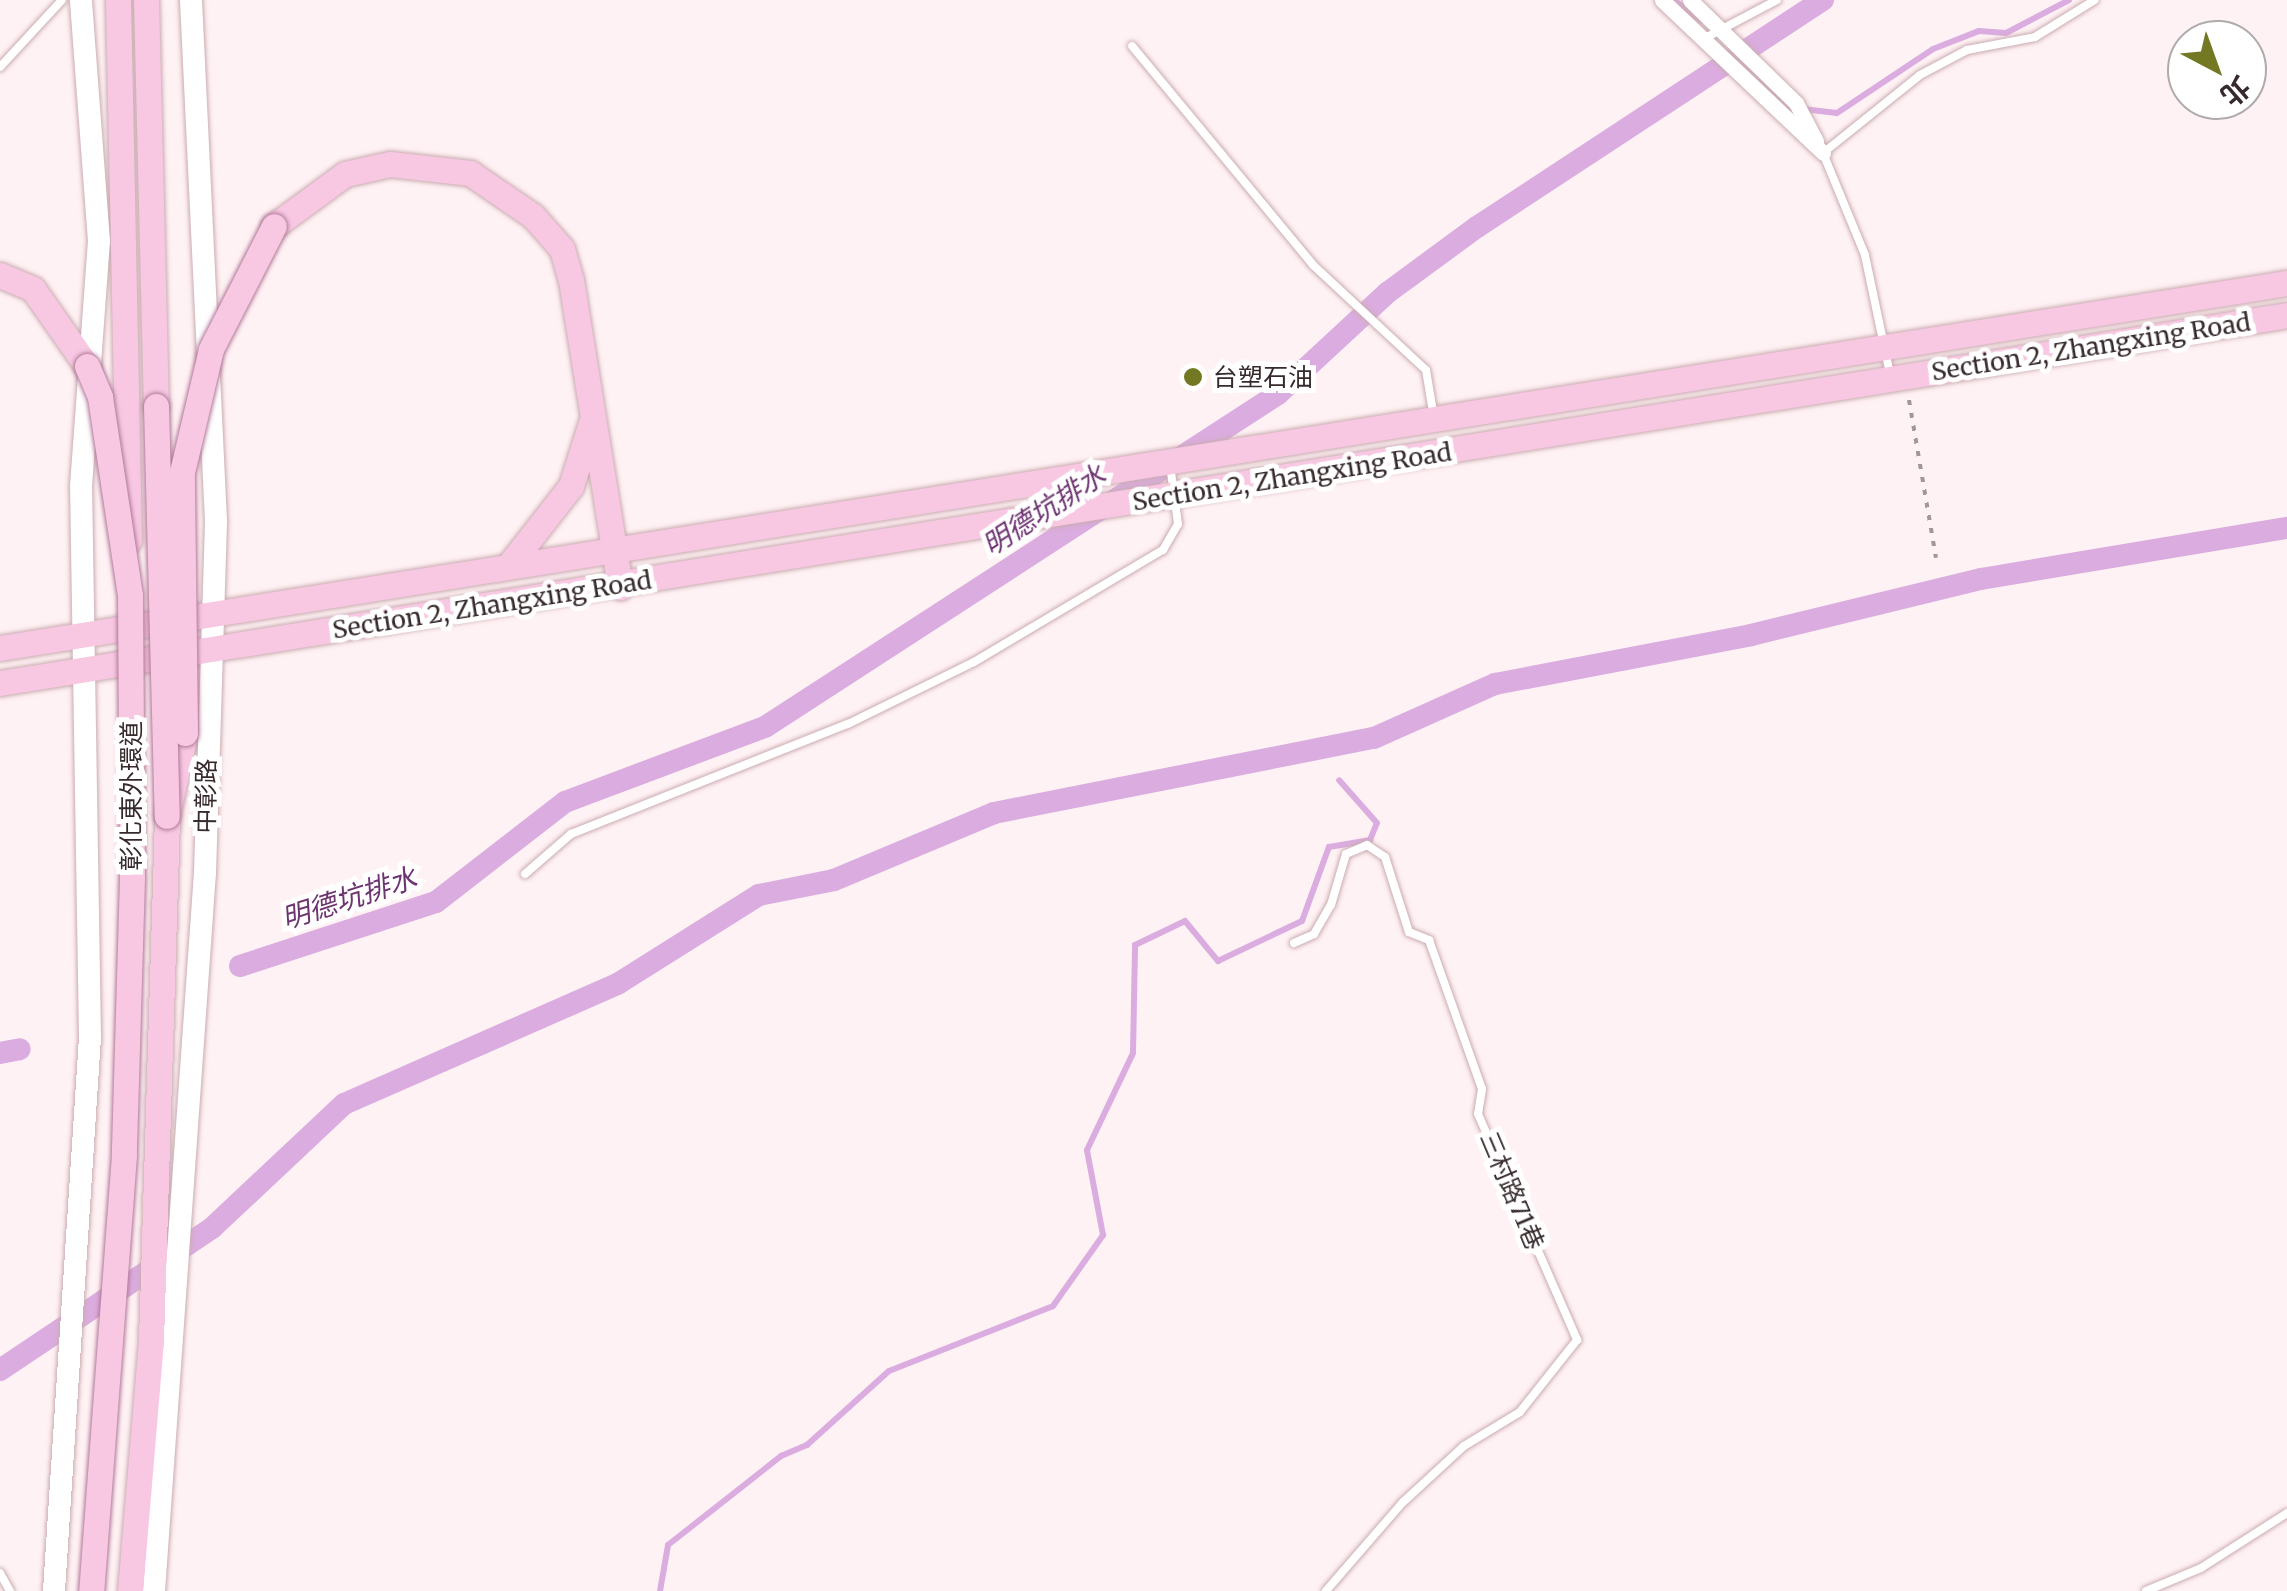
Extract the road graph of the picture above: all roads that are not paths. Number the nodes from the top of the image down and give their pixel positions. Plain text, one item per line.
1 (62, 0) edge
2 (81, 0) edge
3 (115, 0) edge
4 (149, 0) edge
5 (191, 0) edge
6 (1662, 0) edge
7 (1690, 0) edge
8 (1776, 0) edge
9 (2095, 0) edge
10 (1724, 30) junction
11 (1708, 38) junction
12 (1132, 46) dead end
13 (0, 67) edge
14 (1823, 153) junction
15 (0, 275) edge
16 (2287, 283) edge
17 (2287, 316) edge
18 (1882, 352) junction
19 (1892, 379) junction
20 (1434, 417) junction
21 (593, 418) junction
22 (1170, 463) junction
23 (1172, 497) junction
24 (612, 548) junction
25 (510, 564) junction
26 (620, 587) junction
27 (130, 596) junction
28 (208, 615) junction
29 (83, 636) junction
30 (0, 648) edge
31 (208, 648) junction
32 (82, 669) junction
33 (0, 683) edge
34 (167, 816) junction
35 (525, 874) dead end
36 (1294, 943) dead end
37 (2287, 1512) edge
38 (0, 1572) edge
39 (10, 1591) edge
40 (54, 1591) edge
41 (91, 1591) edge
42 (130, 1591) edge
43 (154, 1591) edge
44 (1326, 1591) edge
45 (2146, 1591) edge

1 - 13 lane
2 - 29 street
3 - 27 main road, 彰化東外環道, bridge
4 - 34 main road, 彰化東外環道, bridge
5 - 28 street, 中彰路
6 - 11 street
7 - 10 street
8 - 10 lane
9 - 14 lane
10 - 11 lane
10 - 14 street
11 - 14 street
12 - 20 lane
14 - 18 lane
15 - 27 main road, bridge
16 - 18 main road, Section 2, Zhangxing Road
17 - 19 main road, Section 2, Zhangxing Road
18 - 19 lane
18 - 20 main road, Section 2, Zhangxing Road
19 - 23 main road, Section 2, Zhangxing Road
20 - 22 main road, Section 2, Zhangxing Road
21 - 24 main road
21 - 25 main road
21 - 34 main road, bridge
22 - 23 lane
22 - 24 main road, Section 2, Zhangxing Road
23 - 26 main road, Section 2, Zhangxing Road
23 - 35 lane
24 - 25 main road, Section 2, Zhangxing Road
24 - 26 main road
25 - 28 main road, Section 2, Zhangxing Road
26 - 31 main road, Section 2, Zhangxing Road
27 - 41 main road, 彰化東外環道, bridge
28 - 29 main road, Section 2, Zhangxing Road
28 - 31 street, 中彰路
29 - 30 main road, Section 2, Zhangxing Road
29 - 32 street
31 - 32 main road, Section 2, Zhangxing Road
31 - 43 street, 中彰路
32 - 33 main road, Section 2, Zhangxing Road
32 - 40 street
34 - 42 main road, 彰化東外環道
36 - 44 lane, 三村路71巷
37 - 45 lane
38 - 39 lane

